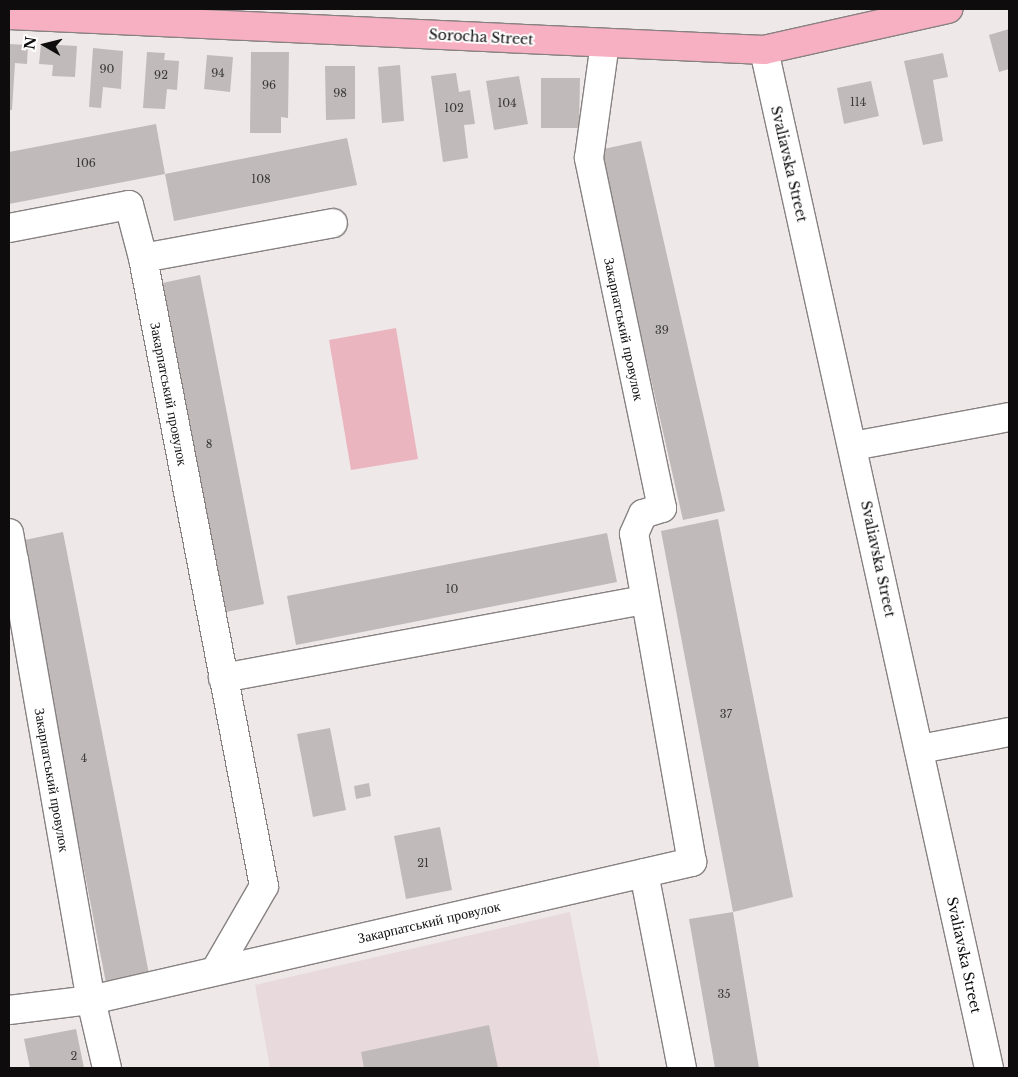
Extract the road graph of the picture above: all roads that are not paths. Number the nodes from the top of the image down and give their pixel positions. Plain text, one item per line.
1 (948, 9) edge
2 (9, 15) edge
3 (605, 43) junction
4 (764, 50) junction
5 (333, 223) dead end
6 (9, 228) edge
7 (143, 258) junction
8 (1009, 416) edge
9 (853, 446) junction
10 (9, 534) edge
11 (11, 561) edge
12 (645, 600) junction
13 (224, 678) junction
14 (1009, 732) edge
15 (920, 749) junction
16 (644, 873) junction
17 (215, 971) junction
18 (91, 1000) junction
19 (9, 1010) edge
20 (106, 1068) edge
21 (682, 1068) edge
22 (989, 1068) edge

1 - 4 main road, Sorocha Street
2 - 3 main road, Sorocha Street
3 - 4 main road, Sorocha Street
3 - 12 street, Закарпатський провулок
4 - 9 street, Svaliavska Street
5 - 7 street
6 - 7 street, Закарпатський провулок
7 - 13 street, Закарпатський провулок
8 - 9 street
9 - 15 street, Svaliavska Street
10 - 11 street, Закарпатський провулок
11 - 18 street, Закарпатський провулок
12 - 13 street
12 - 16 street, Закарпатський провулок
13 - 17 street, Закарпатський провулок
14 - 15 street
15 - 22 street, Svaliavska Street
16 - 17 street, Закарпатський провулок
16 - 21 street
17 - 18 street, Закарпатський провулок
18 - 19 street, Закарпатський провулок
18 - 20 street, Закарпатський провулок

